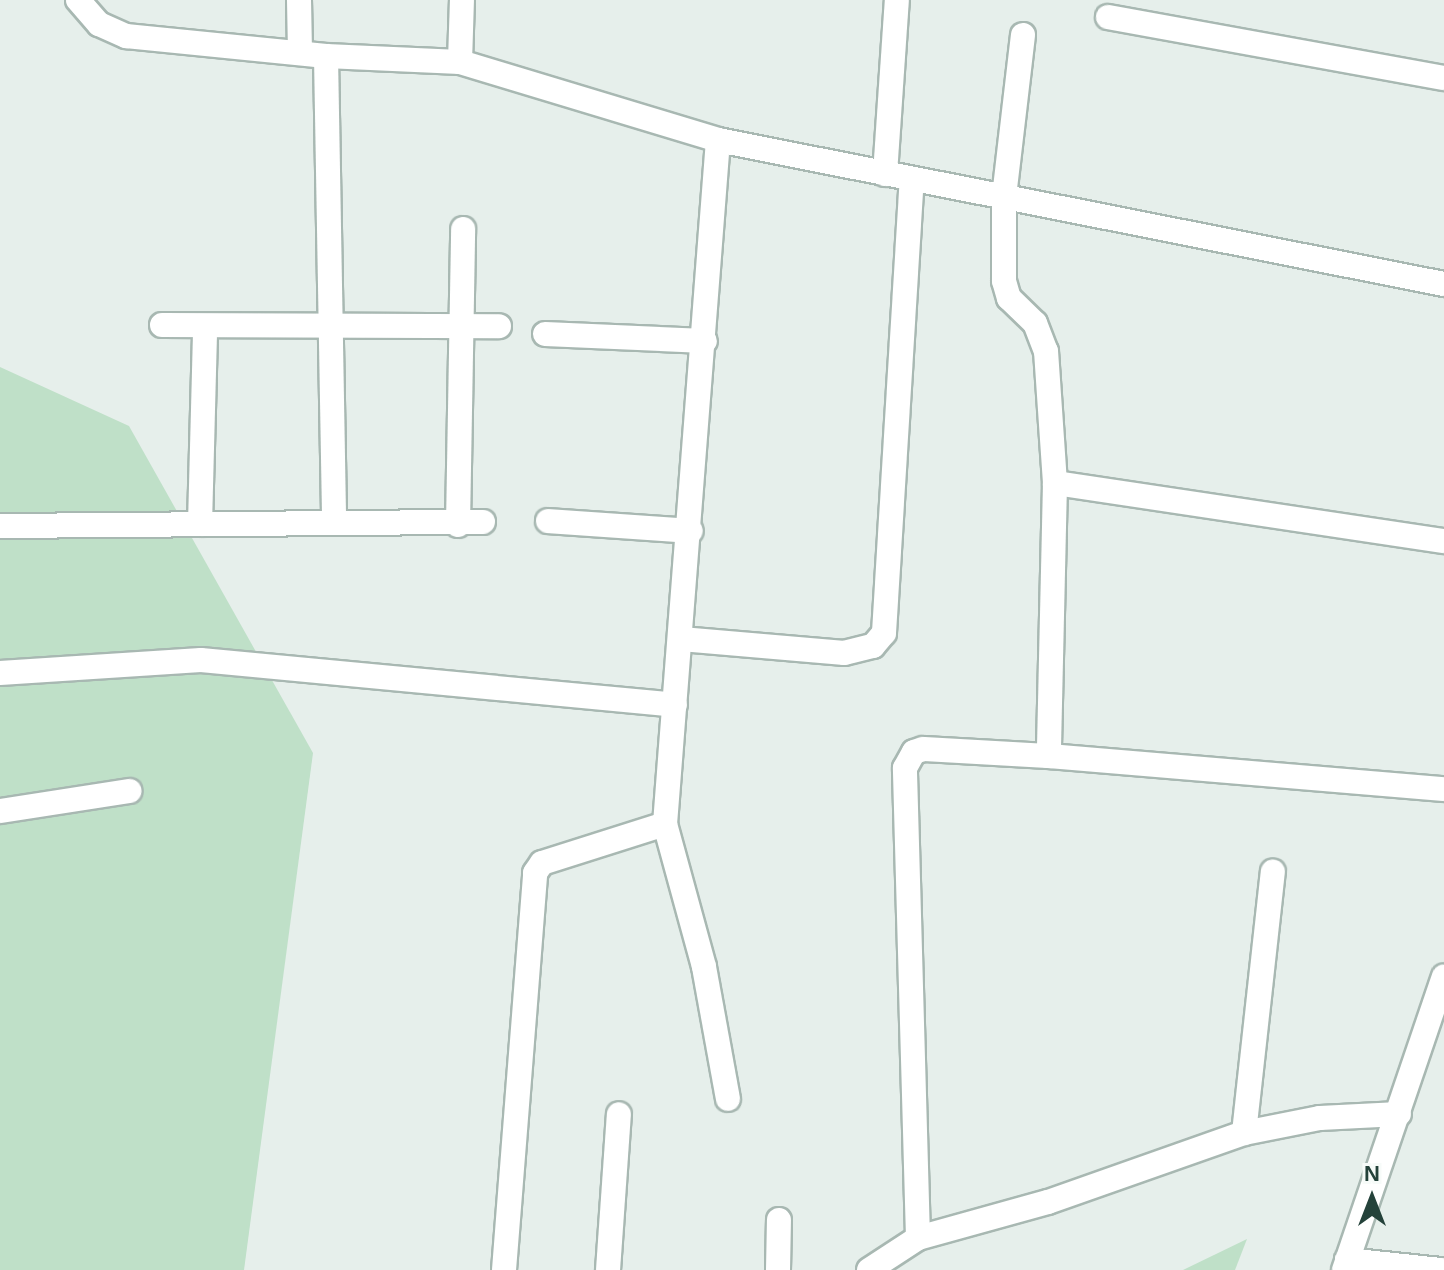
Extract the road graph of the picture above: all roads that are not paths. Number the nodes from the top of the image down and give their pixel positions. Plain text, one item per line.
1 (78, 0) edge
2 (299, 0) edge
3 (462, 0) edge
4 (897, 0) edge
5 (1108, 17) dead end
6 (1023, 35) dead end
7 (300, 53) junction
8 (326, 56) junction
9 (460, 62) junction
10 (1444, 78) edge
11 (718, 140) junction
12 (885, 174) junction
13 (912, 179) junction
14 (1004, 196) junction
15 (463, 229) dead end
16 (1444, 284) edge
17 (334, 324) junction
18 (162, 325) dead end
19 (499, 326) dead end
20 (205, 329) junction
21 (461, 329) junction
22 (545, 334) dead end
23 (705, 341) junction
24 (1055, 483) junction
25 (334, 521) junction
26 (548, 521) dead end
27 (483, 522) dead end
28 (200, 524) junction
29 (458, 525) junction
30 (0, 526) edge
31 (691, 531) junction
32 (1444, 541) edge
33 (681, 639) junction
34 (0, 673) edge
35 (675, 705) junction
36 (1049, 756) junction
37 (1444, 789) edge
38 (129, 791) dead end
39 (0, 811) edge
40 (665, 824) junction
41 (1273, 872) dead end
42 (1444, 977) edge
43 (728, 1099) dead end
44 (619, 1114) dead end
45 (1399, 1114) junction
46 (1244, 1133) junction
47 (779, 1220) dead end
48 (918, 1238) junction
49 (1345, 1265) edge
50 (504, 1270) edge
51 (608, 1270) edge
52 (778, 1270) edge
53 (869, 1270) edge
54 (1440, 1270) edge

1 - 7 street
2 - 7 street
3 - 9 street
4 - 12 street
5 - 10 street
6 - 14 street
7 - 8 street
8 - 9 street
8 - 17 street
9 - 11 street
11 - 12 street
11 - 23 street
12 - 13 street
13 - 14 street
13 - 33 street
14 - 16 street
14 - 24 street
15 - 21 street
17 - 20 street
17 - 21 street
17 - 25 street
18 - 20 street
19 - 21 street
20 - 28 street
21 - 29 street
22 - 23 street
23 - 31 street
24 - 32 street
24 - 36 street
25 - 28 street
25 - 29 street
26 - 31 street
27 - 29 street
28 - 30 street
31 - 33 street
33 - 35 street
34 - 35 street
35 - 40 street
36 - 37 street
36 - 48 street
38 - 39 street
40 - 43 street
40 - 50 street
41 - 46 street
42 - 45 street
44 - 51 street
45 - 46 street
45 - 49 street
46 - 48 street
47 - 52 street
48 - 53 street
49 - 54 street

